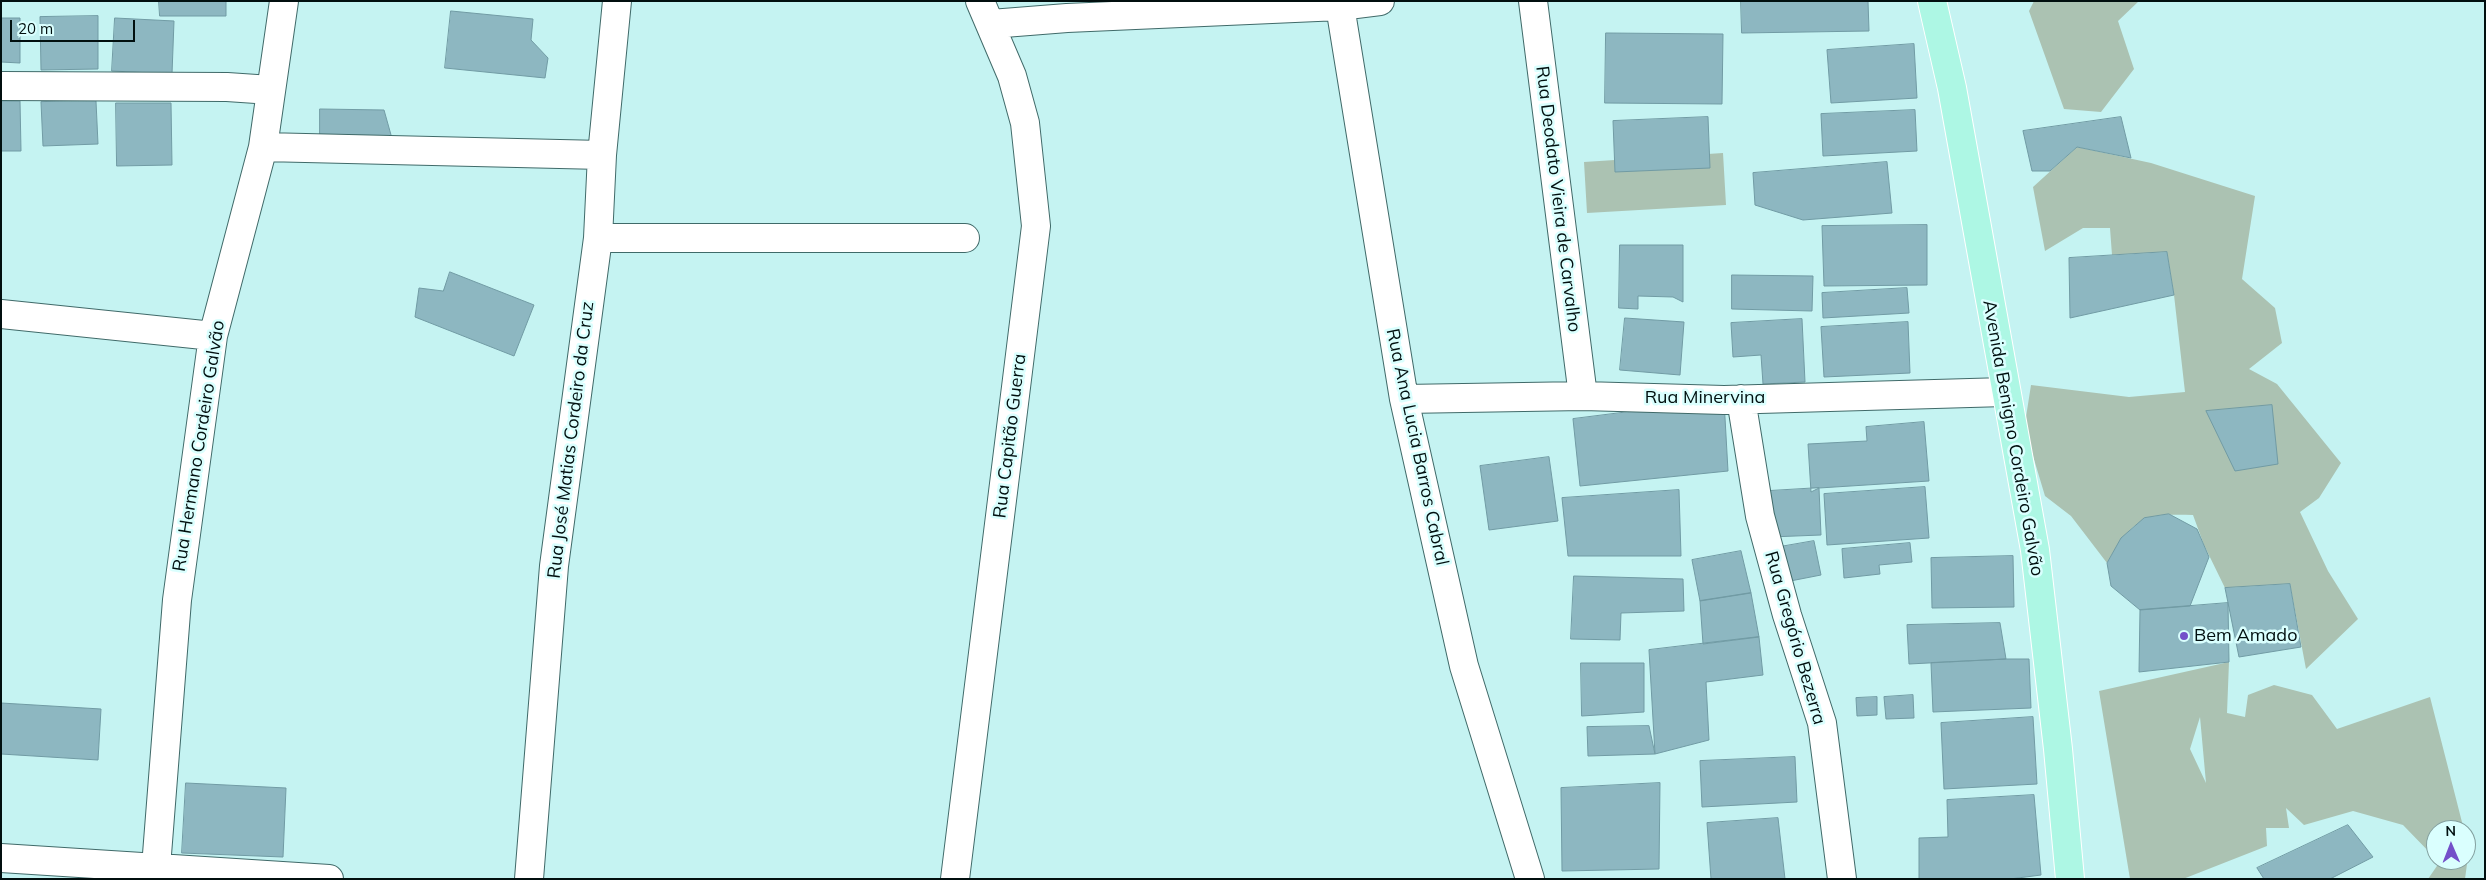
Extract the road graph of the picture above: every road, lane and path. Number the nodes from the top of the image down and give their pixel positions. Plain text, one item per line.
1 (284, 1) edge
2 (617, 1) edge
3 (1380, 1) edge
4 (1533, 1) edge
5 (1932, 1) edge
6 (1340, 6) junction
7 (985, 13) edge
8 (1, 86) edge
9 (271, 90) junction
10 (263, 147) junction
11 (602, 155) junction
12 (598, 238) junction
13 (965, 238) dead end
14 (1, 314) edge
15 (213, 336) junction
16 (2005, 392) junction
17 (1583, 396) junction
18 (1404, 399) junction
19 (1741, 399) junction
20 (1, 858) edge
21 (156, 867) junction
22 (329, 879) edge
23 (529, 879) edge
24 (955, 879) edge
25 (1530, 879) edge
26 (1842, 879) edge
27 (2070, 879) edge

1 - 9 street, Rua Hermano Cordeiro Galvão
2 - 11 street, Rua José Matias Cordeiro da Cruz
3 - 6 street
4 - 17 street, Rua Deodato Vieira de Carvalho
5 - 16 main road, Avenida Benigno Cordeiro Galvão
6 - 7 street
6 - 18 street, Rua Ana Lucia Barros Cabral
7 - 24 street, Rua Capitão Guerra
8 - 9 street
9 - 10 street, Rua Hermano Cordeiro Galvão
10 - 11 street
10 - 15 street, Rua Hermano Cordeiro Galvão
11 - 12 street, Rua José Matias Cordeiro da Cruz
12 - 13 street
12 - 23 street, Rua José Matias Cordeiro da Cruz
14 - 15 street
15 - 21 street, Rua Hermano Cordeiro Galvão
16 - 19 street, Rua Minervina
16 - 27 main road, Avenida Benigno Cordeiro Galvão
17 - 18 street, Rua Minervina
17 - 19 street, Rua Minervina
18 - 25 street, Rua Ana Lucia Barros Cabral
19 - 26 street, Rua Gregório Bezerra
20 - 21 street
21 - 22 street

